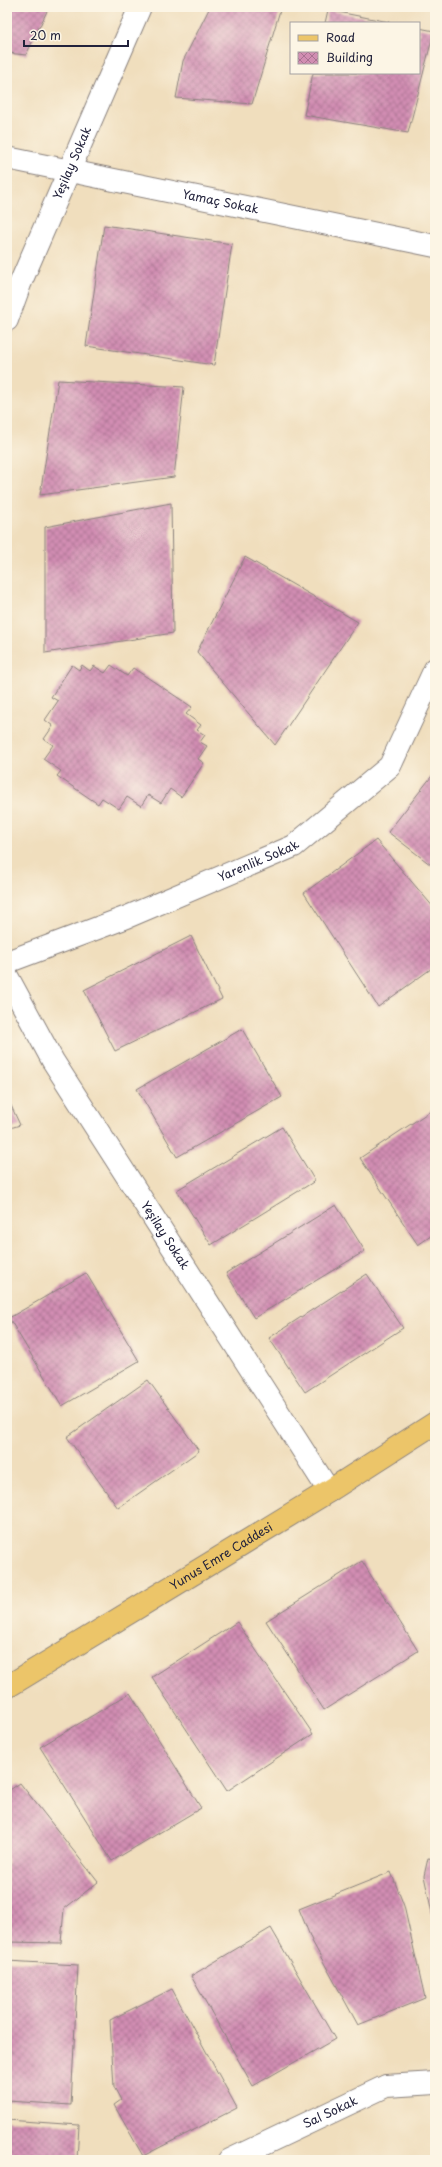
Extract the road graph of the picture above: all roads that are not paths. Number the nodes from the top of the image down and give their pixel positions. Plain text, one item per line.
1 (140, 7) edge
2 (7, 158) edge
3 (70, 172) junction
4 (435, 246) edge
5 (7, 320) edge
6 (435, 670) edge
7 (7, 962) edge
8 (7, 976) edge
9 (435, 1423) edge
10 (329, 1491) junction
11 (7, 1687) edge
12 (435, 2083) edge
13 (230, 2160) edge

1 - 3 street, Yeşilay Sokak
2 - 3 street, Yamaç Sokak
3 - 4 street, Yamaç Sokak
3 - 5 street, Yeşilay Sokak
6 - 7 street, Yarenlik Sokak
8 - 10 street, Yeşilay Sokak
9 - 10 main road, Yunus Emre Caddesi
10 - 11 main road, Yunus Emre Caddesi
12 - 13 street, Sal Sokak

